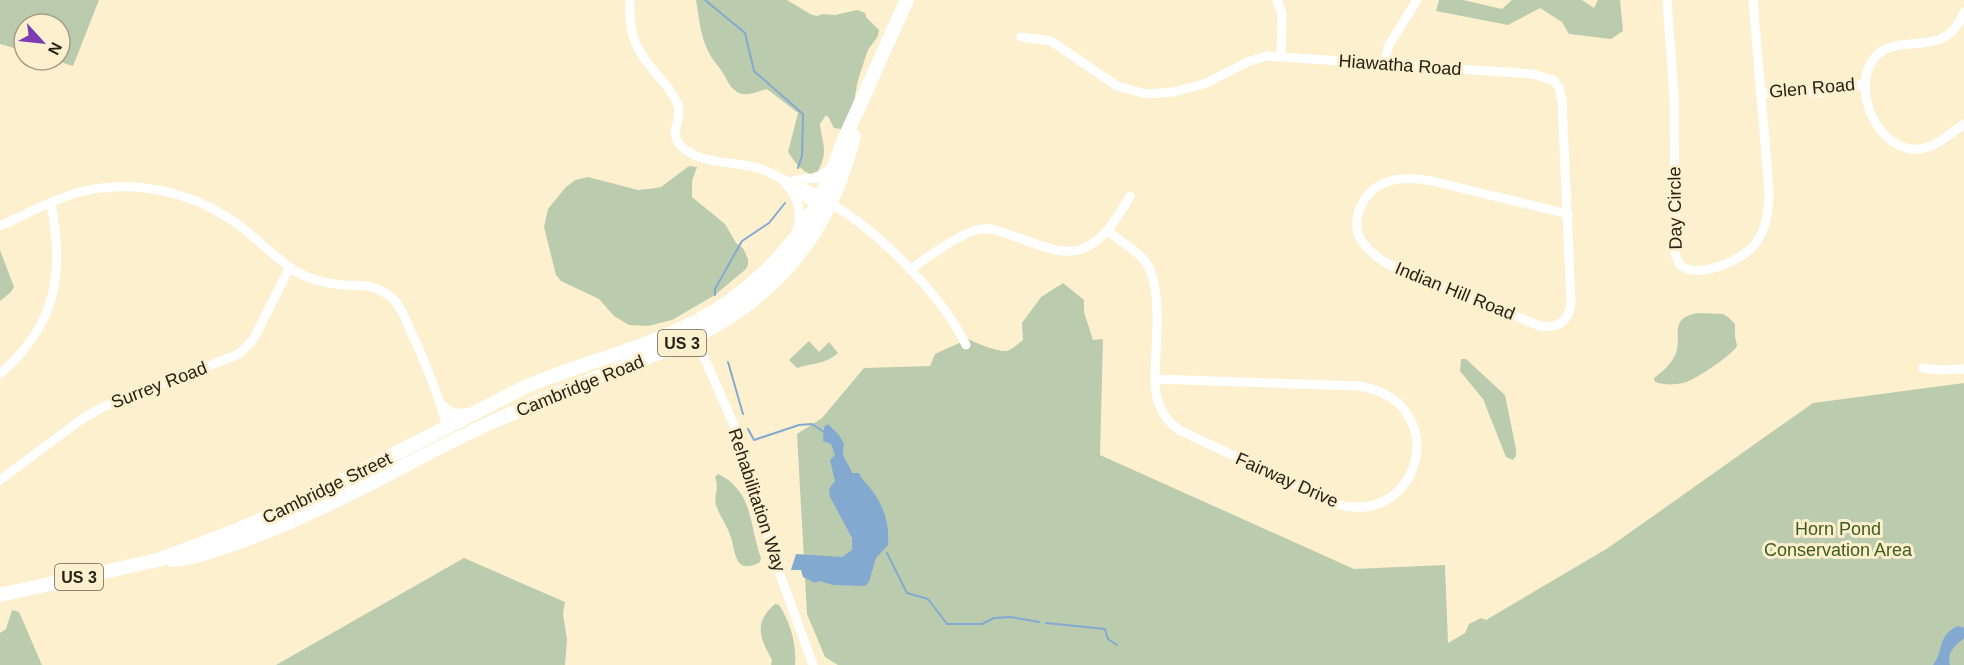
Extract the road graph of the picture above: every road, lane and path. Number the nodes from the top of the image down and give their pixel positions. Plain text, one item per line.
1 (630, 0) edge
2 (907, 0) edge
3 (1277, 0) edge
4 (1418, 0) edge
5 (1667, 0) edge
6 (1753, 0) edge
7 (1964, 12) edge
8 (1021, 37) dead end
9 (1281, 56) junction
10 (1384, 64) junction
11 (1865, 84) junction
12 (1760, 93) junction
13 (861, 105) junction
14 (1964, 124) edge
15 (835, 164) junction
16 (783, 180) junction
17 (790, 188) junction
18 (1130, 196) dead end
19 (823, 201) junction
20 (51, 204) junction
21 (1568, 214) junction
22 (0, 226) edge
23 (1107, 230) junction
24 (787, 248) junction
25 (290, 267) junction
26 (910, 270) junction
27 (1562, 323) joint
28 (695, 336) junction
29 (966, 345) dead end
30 (600, 358) junction
31 (1923, 368) dead end
32 (1964, 369) edge
33 (0, 374) edge
34 (607, 374) junction
35 (1155, 378) junction
36 (441, 404) junction
37 (490, 404) junction
38 (490, 423) joint
39 (447, 428) junction
40 (373, 465) junction
41 (381, 479) junction
42 (0, 480) edge
43 (158, 560) junction
44 (0, 595) edge
45 (813, 665) edge

1 - 16 street
2 - 13 highway, Cambridge Road / US 3
3 - 9 street
4 - 10 street
5 - 12 street, Day Circle
6 - 12 street, Day Circle
7 - 11 street
8 - 9 street, Hiawatha Road
9 - 10 street, Hiawatha Road
10 - 21 street, Hiawatha Road
11 - 12 street, Glen Road
11 - 14 street
13 - 15 highway, Cambridge Road / US 3
13 - 19 highway, Cambridge Road / US 3
15 - 16 street
15 - 19 highway, Cambridge Road / US 3
16 - 17 street
16 - 19 street
17 - 19 street
17 - 24 street
18 - 23 street
19 - 24 highway, Cambridge Road / US 3
19 - 26 street
19 - 28 highway, Cambridge Road / US 3
20 - 22 street
20 - 25 street
20 - 33 street
21 - 27 street, Hiawatha Road
21 - 27 street, Indian Hill Road
23 - 26 street
23 - 35 street, Fairway Drive
24 - 30 highway, Cambridge Road / US 3
25 - 36 street
25 - 42 street, Surrey Road
26 - 29 street
28 - 34 highway, Cambridge Road / US 3
28 - 45 street, Rehabilitation Way
30 - 34 highway
30 - 37 highway, Cambridge Road / US 3
31 - 32 street
34 - 38 highway, Cambridge Road / US 3
35 - 35 street, Fairway Drive
36 - 37 street
36 - 39 street
37 - 39 highway, Cambridge Street / US 3
38 - 41 highway, Cambridge Street / US 3
39 - 40 highway, Cambridge Street / US 3
40 - 41 highway
40 - 43 highway, Cambridge Street / US 3
41 - 43 highway, Cambridge Street / US 3
43 - 44 highway, Cambridge Street / US 3

